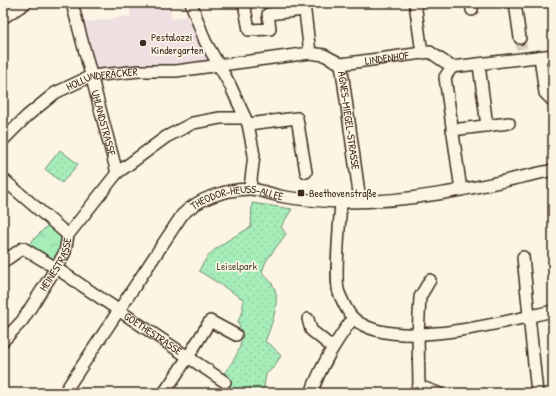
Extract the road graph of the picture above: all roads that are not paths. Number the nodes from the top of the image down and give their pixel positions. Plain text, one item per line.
1 (26, 3) edge
2 (72, 3) edge
3 (191, 3) edge
4 (244, 3) edge
5 (415, 3) edge
6 (515, 3) edge
7 (304, 6) edge
8 (3, 18) edge
9 (520, 38) tunnel mouth
10 (310, 53) junction
11 (422, 53) junction
12 (553, 55) edge
13 (540, 57) junction
14 (341, 64) junction
15 (219, 65) junction
16 (479, 65) junction
17 (452, 67) junction
18 (91, 76) junction
19 (553, 101) edge
20 (246, 121) junction
21 (508, 123) dead end
22 (487, 126) junction
23 (452, 130) junction
24 (3, 140) edge
25 (553, 170) edge
26 (306, 172) dead end
27 (117, 173) junction
28 (3, 179) edge
29 (250, 188) junction
30 (461, 190) junction
31 (360, 200) junction
32 (341, 202) junction
33 (68, 235) junction
34 (523, 257) dead end
35 (3, 262) edge
36 (56, 268) junction
37 (430, 280) dead end
38 (118, 310) junction
39 (553, 311) edge
40 (530, 316) junction
41 (353, 318) junction
42 (308, 319) dead end
43 (236, 335) dead end
44 (418, 335) junction
45 (3, 341) edge
46 (332, 347) junction
47 (188, 357) junction
48 (225, 382) dead end
49 (416, 390) edge
50 (64, 393) edge
51 (164, 393) edge
52 (311, 393) edge
53 (438, 393) edge
54 (536, 393) edge

1 - 8 street
2 - 18 street, UHLANDSTRASSE
3 - 15 street
4 - 7 street
5 - 11 street
6 - 9 street
7 - 10 street
10 - 14 street
10 - 15 street
11 - 14 street, LINDENHOF
11 - 17 street, LINDENHOF
12 - 13 street
13 - 16 street
13 - 19 street
14 - 31 street, AGNES-MIEGEL-STRASSE
15 - 18 street, HOLLUNDERÄCKER
15 - 20 street
16 - 17 street
16 - 22 street
17 - 23 street
18 - 24 street, HOLLUNDERÄCKER
18 - 27 street, UHLANDSTRASSE
20 - 26 street, UHLANDSTRASSE
20 - 27 street, UHLANDSTRASSE
20 - 29 street
21 - 22 street
22 - 23 street
23 - 30 street
25 - 30 street, THEODOR-HEUSS-ALLEE
27 - 33 street, UHLANDSTRASSE
28 - 33 street, HEINESTRASSE
29 - 32 street, THEODOR-HEUSS-ALLEE
29 - 38 street, THEODOR-HEUSS-ALLEE
30 - 31 street, THEODOR-HEUSS-ALLEE
31 - 32 street, THEODOR-HEUSS-ALLEE
32 - 41 street
33 - 36 street, HEINESTRASSE
34 - 40 street
35 - 36 street, GOETHESTRASSE
36 - 38 street, GOETHESTRASSE
36 - 45 street, HEINESTRASSE
37 - 44 street
38 - 47 street, GOETHESTRASSE
38 - 50 street, THEODOR-HEUSS-ALLEE
39 - 40 street
40 - 44 street
40 - 54 street
41 - 44 street
41 - 46 street
42 - 46 street
43 - 47 street, GOETHESTRASSE
44 - 49 street
46 - 52 street
47 - 48 street, GOETHESTRASSE
47 - 51 street, GOETHESTRASSE
49 - 53 street

